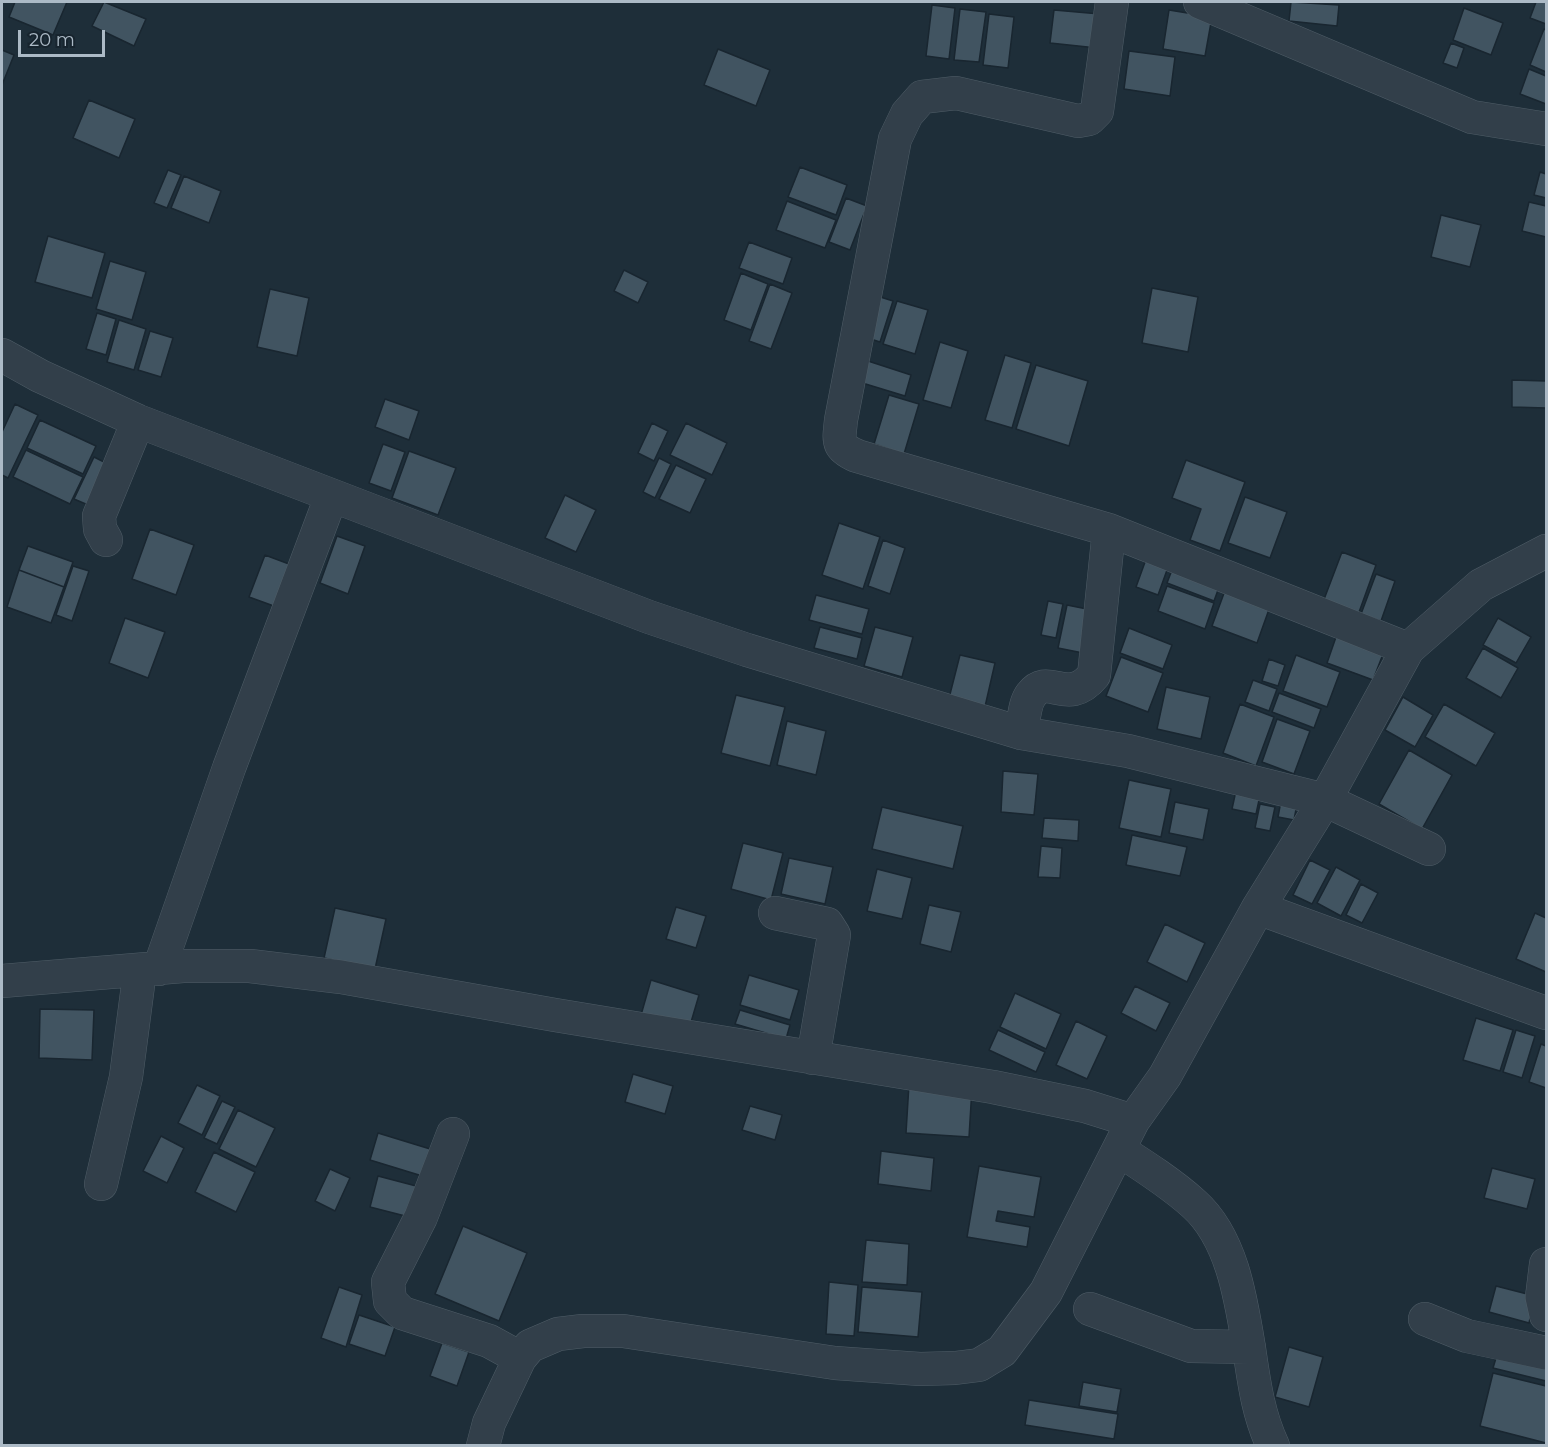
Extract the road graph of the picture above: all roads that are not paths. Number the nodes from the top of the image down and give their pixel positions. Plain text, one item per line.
1 (1112, 2) edge
2 (1200, 2) edge
3 (1546, 129) edge
4 (2, 355) edge
5 (138, 421) junction
6 (331, 497) junction
7 (1109, 531) junction
8 (106, 540) dead end
9 (1546, 551) edge
10 (1408, 649) junction
11 (1021, 733) junction
12 (1325, 800) junction
13 (1429, 849) dead end
14 (1258, 908) junction
15 (775, 913) dead end
16 (149, 970) junction
17 (2, 981) edge
18 (1546, 1013) edge
19 (813, 1058) junction
20 (1133, 1121) junction
21 (453, 1134) dead end
22 (1119, 1150) junction
23 (101, 1184) dead end
24 (1546, 1264) edge
25 (1090, 1309) dead end
26 (1546, 1315) edge
27 (1425, 1318) dead end
28 (1248, 1347) junction
29 (1546, 1353) edge
30 (520, 1358) junction
31 (483, 1446) edge
32 (1273, 1446) edge

1 - 7 street
2 - 3 street
4 - 5 street
5 - 6 street
5 - 8 street
6 - 11 street
6 - 16 street
7 - 10 street
7 - 11 street
9 - 10 street
10 - 12 street
11 - 12 street
12 - 13 street
12 - 14 street
14 - 18 street
14 - 20 street
15 - 19 street
16 - 17 street
16 - 19 street
16 - 23 street
19 - 20 street
20 - 22 street
21 - 30 street
22 - 28 street
22 - 30 street
24 - 26 street
25 - 28 street
27 - 29 street
28 - 32 street
30 - 31 street

